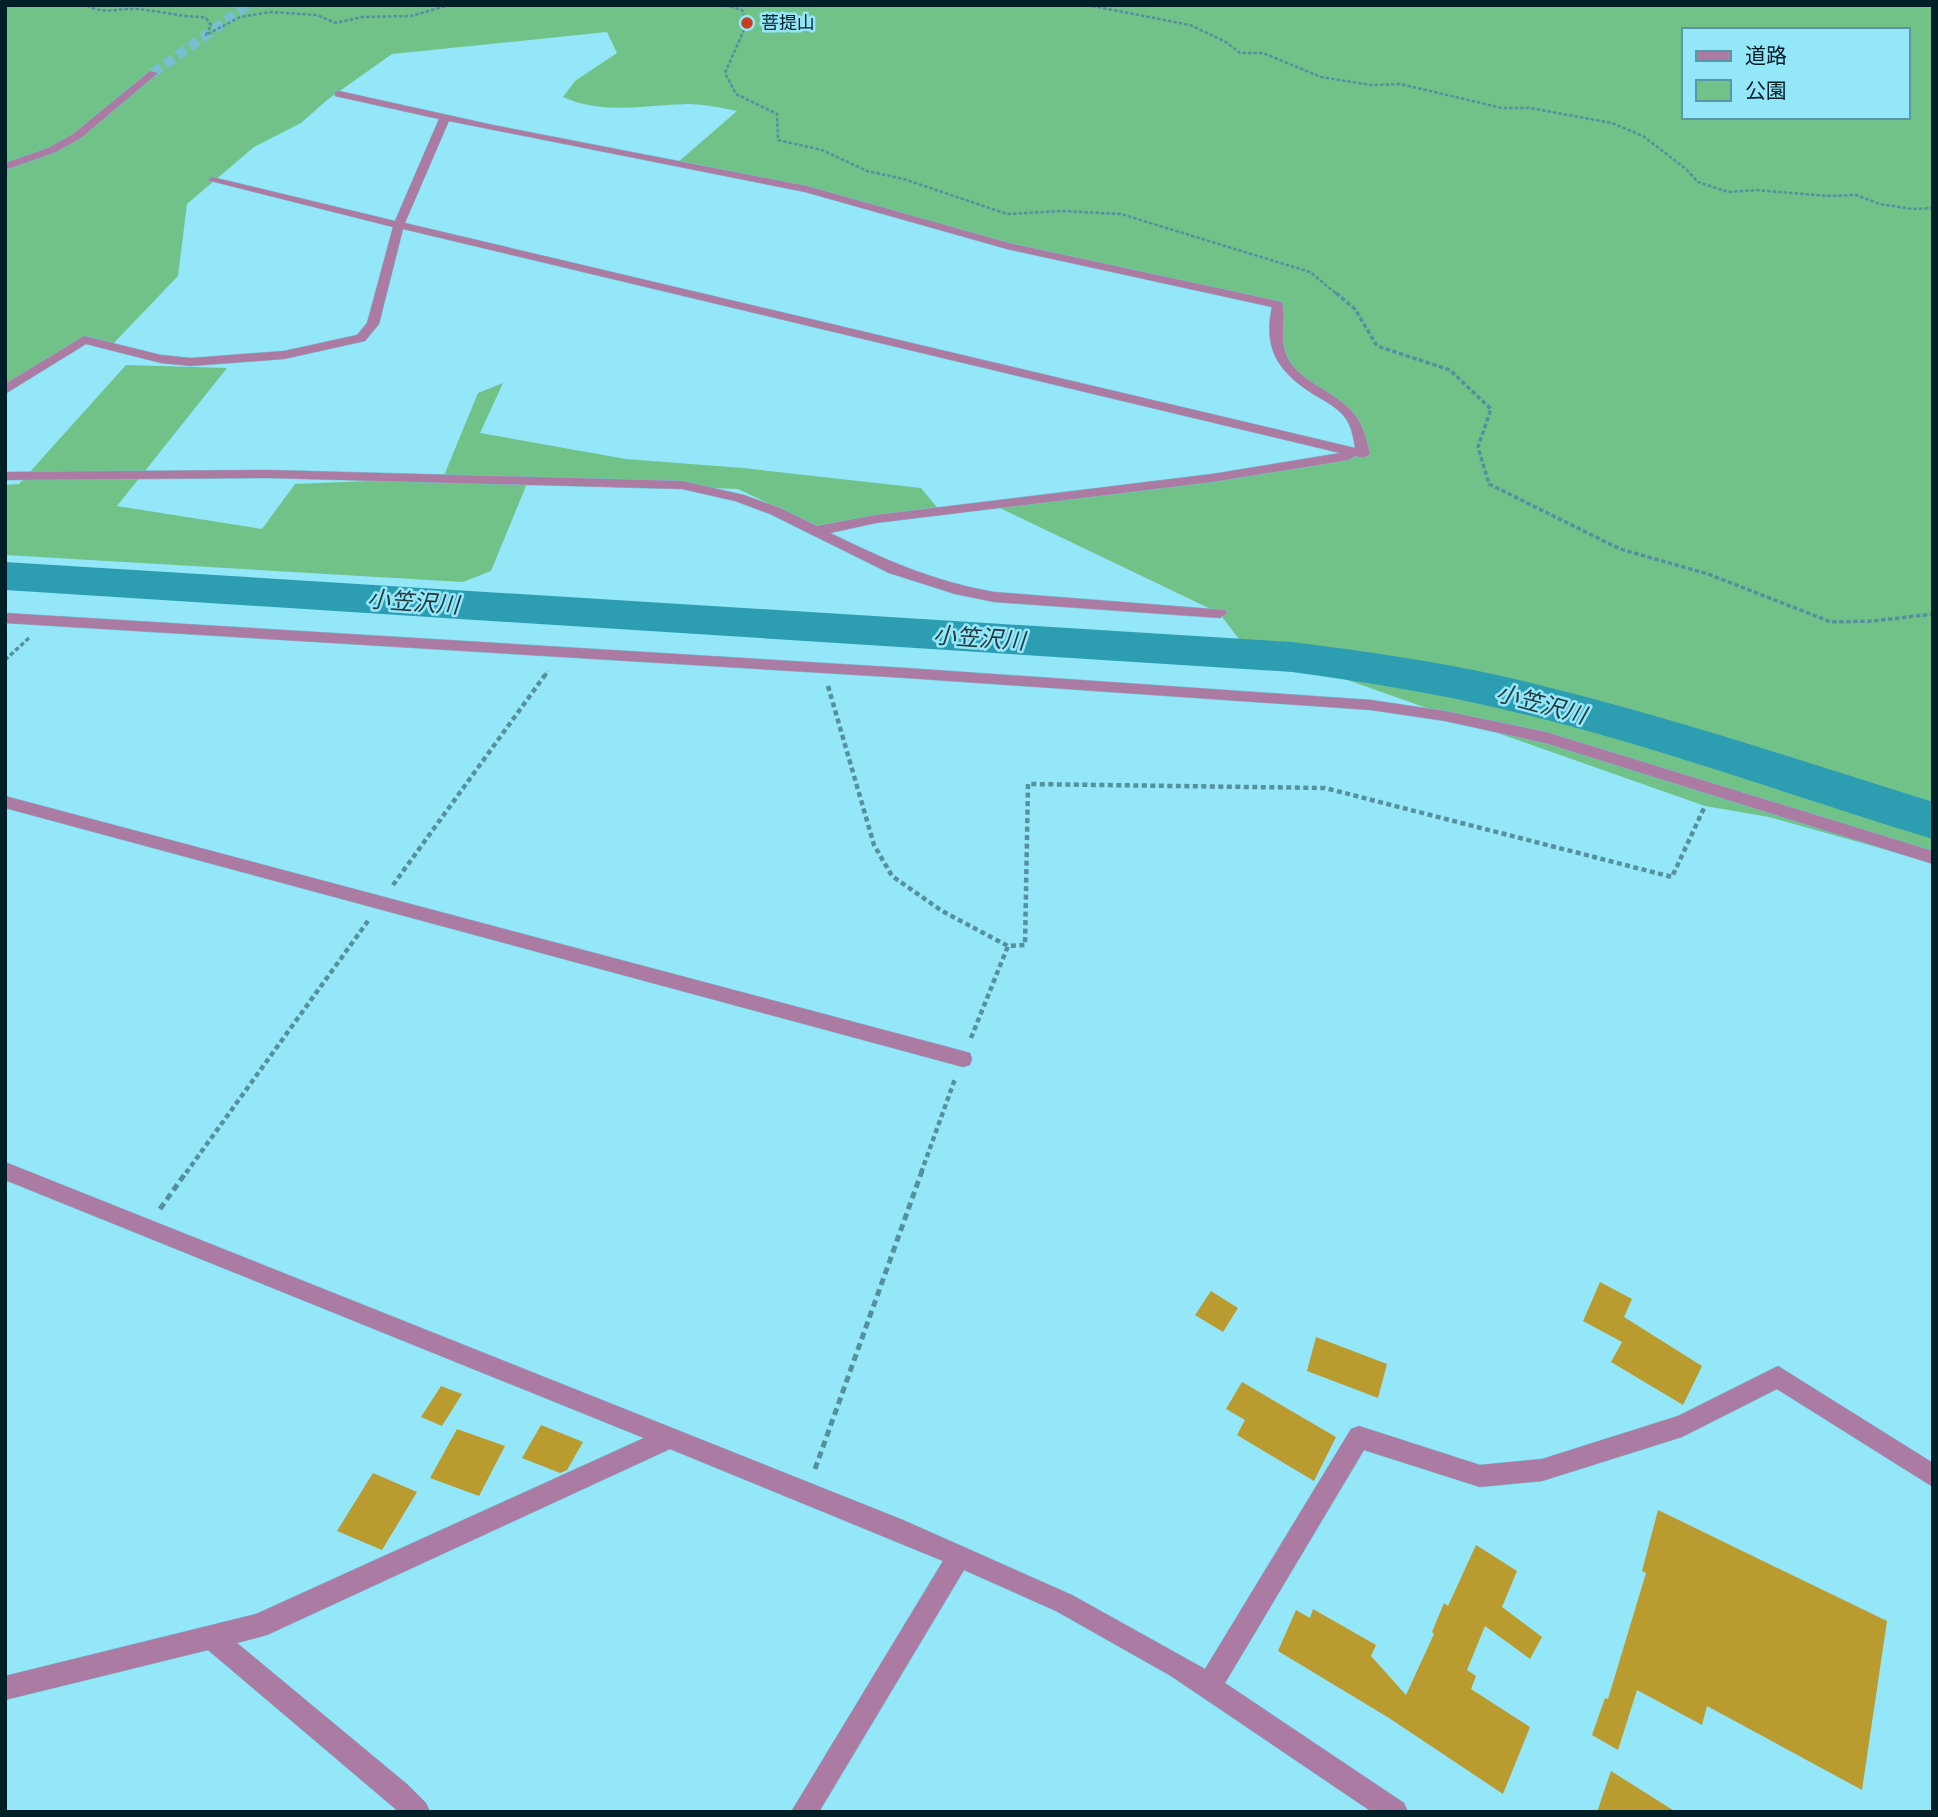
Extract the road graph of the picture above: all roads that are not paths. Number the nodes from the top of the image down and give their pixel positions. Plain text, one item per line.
1 (152, 74) tunnel mouth
2 (339, 94) dead end
3 (445, 118) junction
4 (5, 167) edge
5 (212, 180) dead end
6 (399, 225) junction
7 (5, 390) edge
8 (1363, 454) junction
9 (5, 476) edge
10 (816, 531) junction
11 (1220, 613) dead end
12 (5, 618) edge
13 (5, 802) edge
14 (1933, 859) edge
15 (963, 1059) road end
16 (5, 1171) edge
17 (669, 1438) junction
18 (1933, 1476) edge
19 (959, 1556) junction
20 (211, 1637) junction
21 (1209, 1686) junction
22 (5, 1688) edge
23 (416, 1812) edge
24 (804, 1812) edge
25 (1395, 1812) edge

1 - 4 street
2 - 3 street
3 - 6 street
3 - 8 street
5 - 6 street
6 - 7 street
6 - 8 street
8 - 10 street
9 - 10 street
10 - 11 street
12 - 14 street
13 - 15 street
16 - 17 street
17 - 19 street
17 - 20 street
18 - 21 street
19 - 21 street
19 - 24 street
20 - 22 street
20 - 23 street
21 - 25 street

